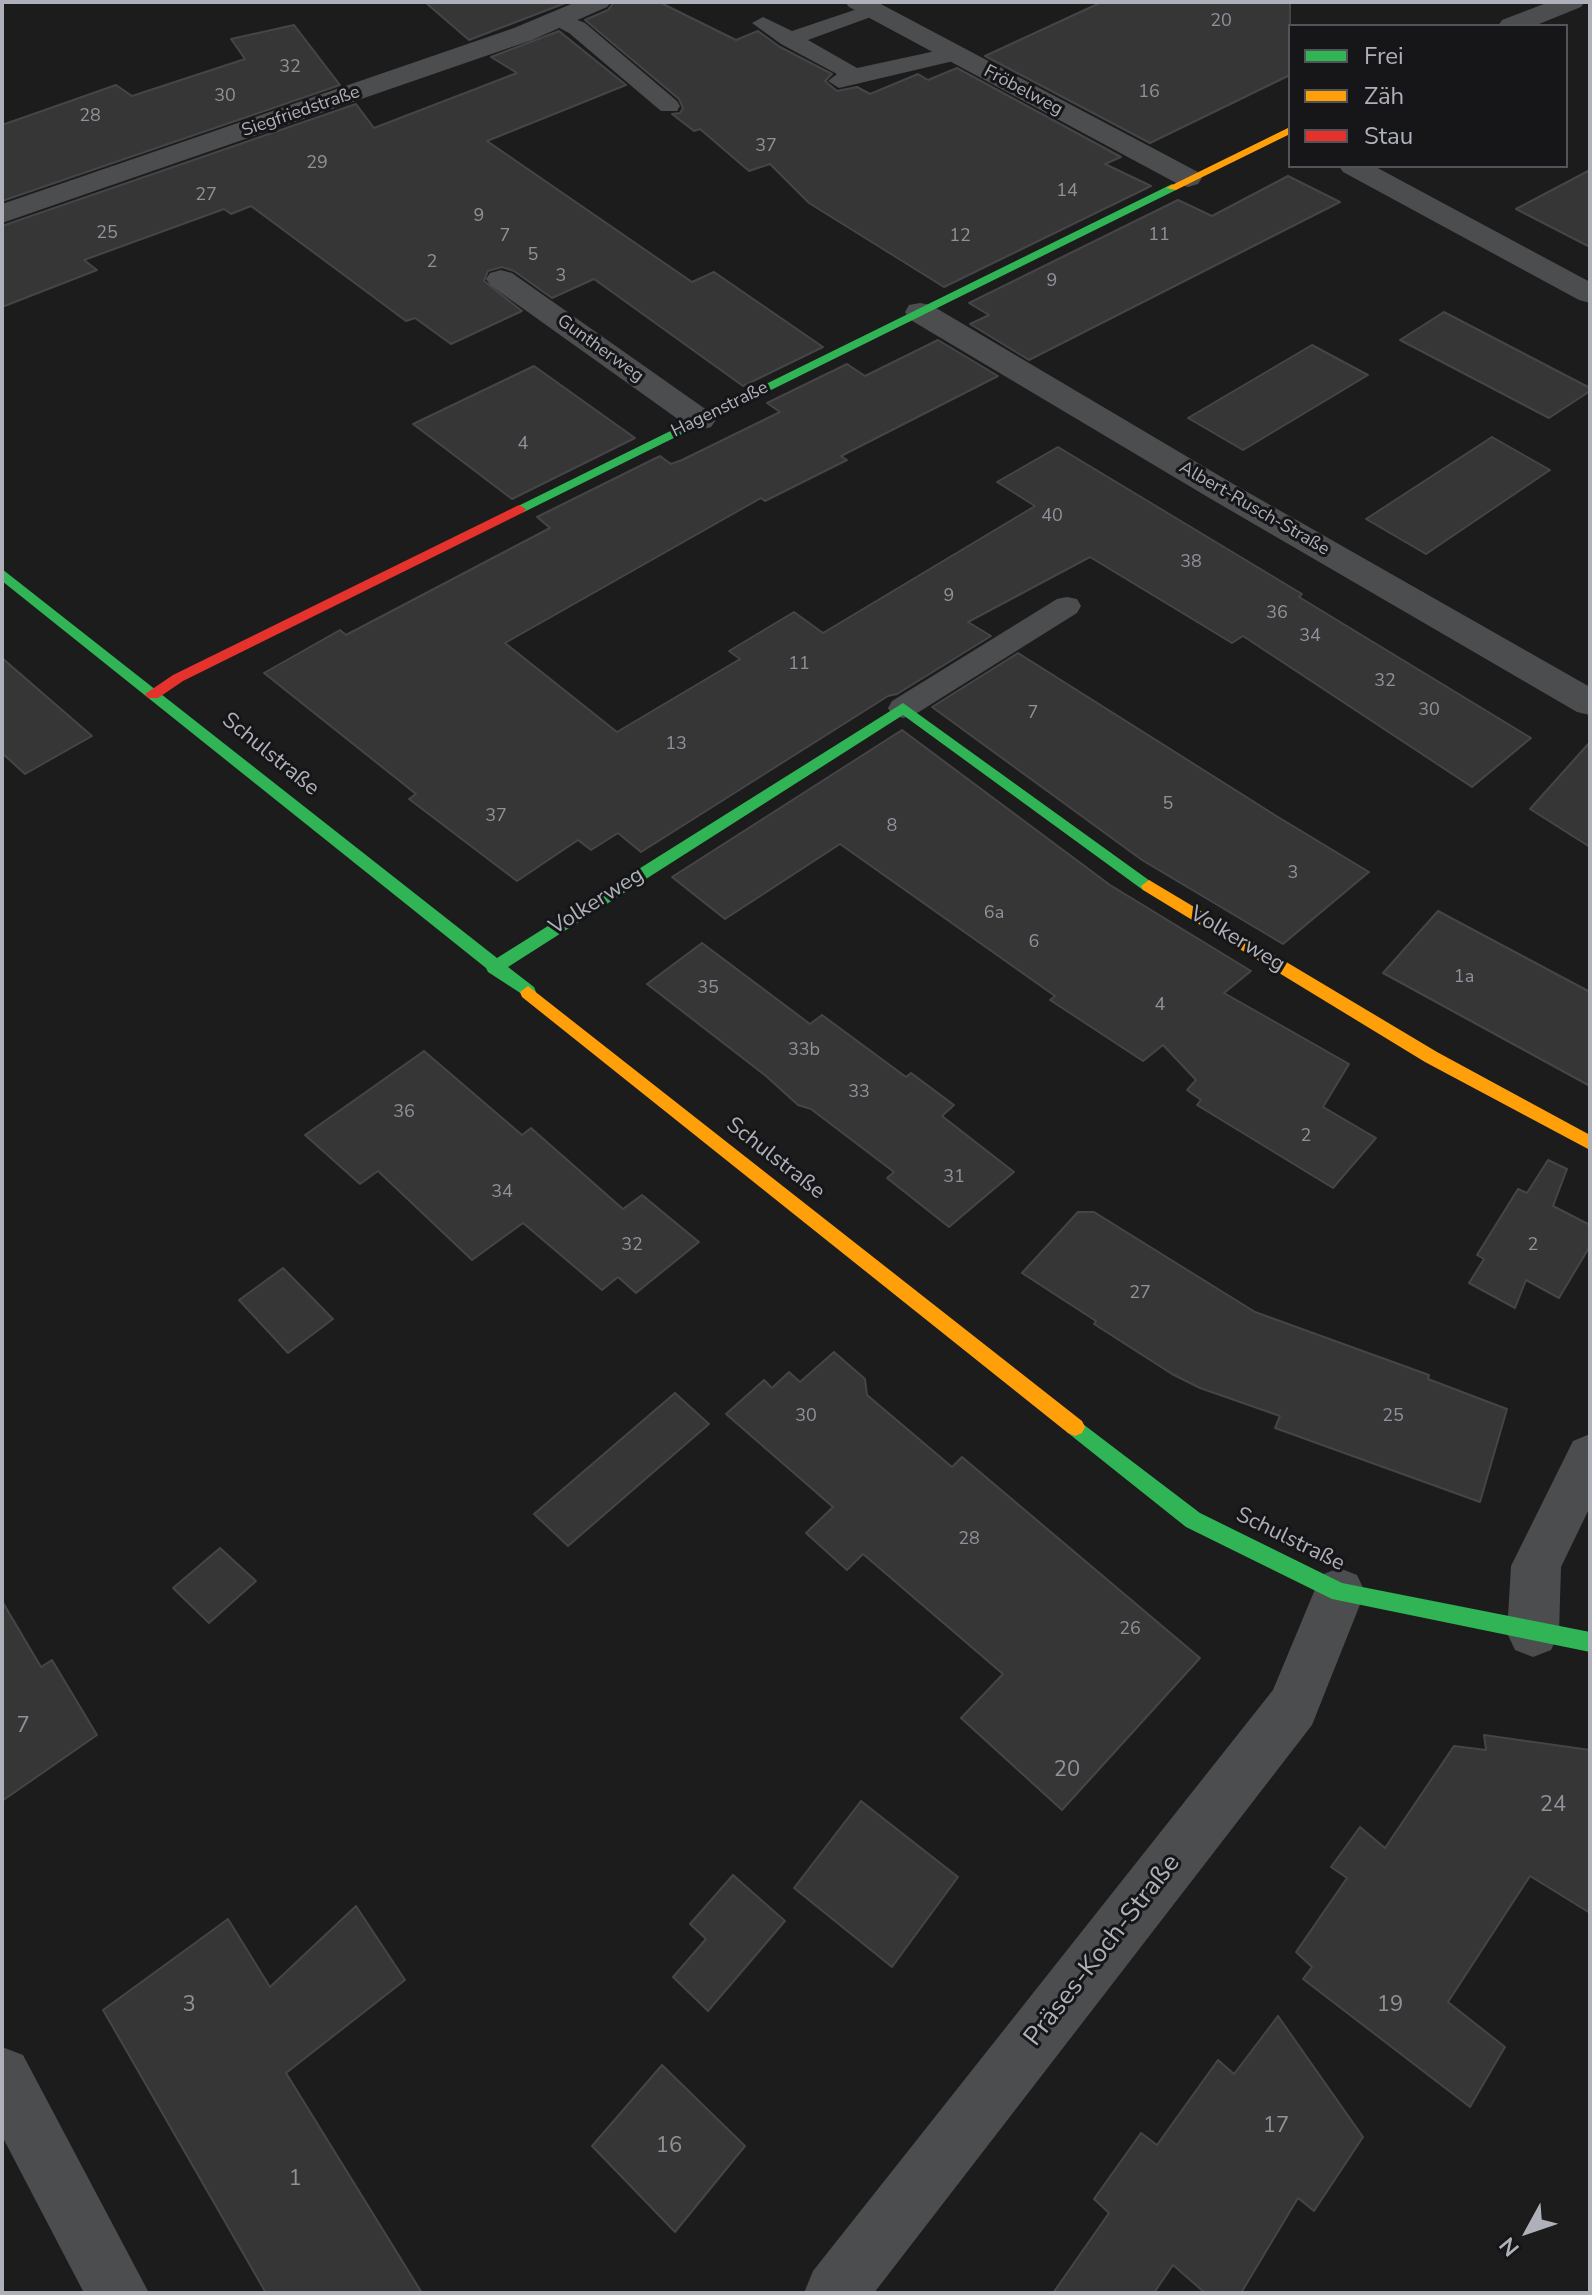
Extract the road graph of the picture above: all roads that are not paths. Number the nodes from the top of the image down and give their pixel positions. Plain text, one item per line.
1 (598, 2) edge
2 (1572, 2) edge
3 (865, 6) edge
4 (560, 19) junction
5 (763, 23) dead end
6 (1516, 24) edge
7 (789, 39) junction
8 (954, 54) junction
9 (669, 106) dead end
10 (1288, 131) edge
11 (1357, 168) edge
12 (1188, 178) junction
13 (2, 214) edge
14 (501, 279) dead end
15 (1590, 293) edge
16 (920, 312) junction
17 (700, 420) junction
18 (2, 574) edge
19 (1067, 606) dead end
20 (153, 694) junction
21 (1590, 703) edge
22 (903, 708) junction
23 (494, 968) junction
24 (1590, 1143) edge
25 (1590, 1456) edge
26 (1339, 1592) junction
27 (1533, 1633) junction
28 (1590, 1642) edge
29 (2, 2076) edge
30 (118, 2293) edge
31 (835, 2293) edge

1 - 4 street, Siegfriedstraße
2 - 6 street
3 - 7 lane
3 - 8 street, Fröbelweg
4 - 9 lane
4 - 13 street, Siegfriedstraße
5 - 7 lane
7 - 8 lane
8 - 12 street, Fröbelweg
10 - 12 street, Hagenstraße
11 - 15 street
12 - 16 street, Hagenstraße
14 - 17 street, Guntherweg
16 - 17 street, Hagenstraße
16 - 21 street, Albert-Rusch-Straße
17 - 20 street, Hagenstraße
18 - 20 street, Schulstraße
19 - 22 lane, Volkerweg
20 - 23 street, Schulstraße
22 - 23 street, Volkerweg
22 - 24 street, Volkerweg
23 - 26 street, Schulstraße
25 - 27 street
26 - 27 street, Schulstraße
26 - 31 street, Präses-Koch-Straße
27 - 28 street, Schulstraße
29 - 30 street

